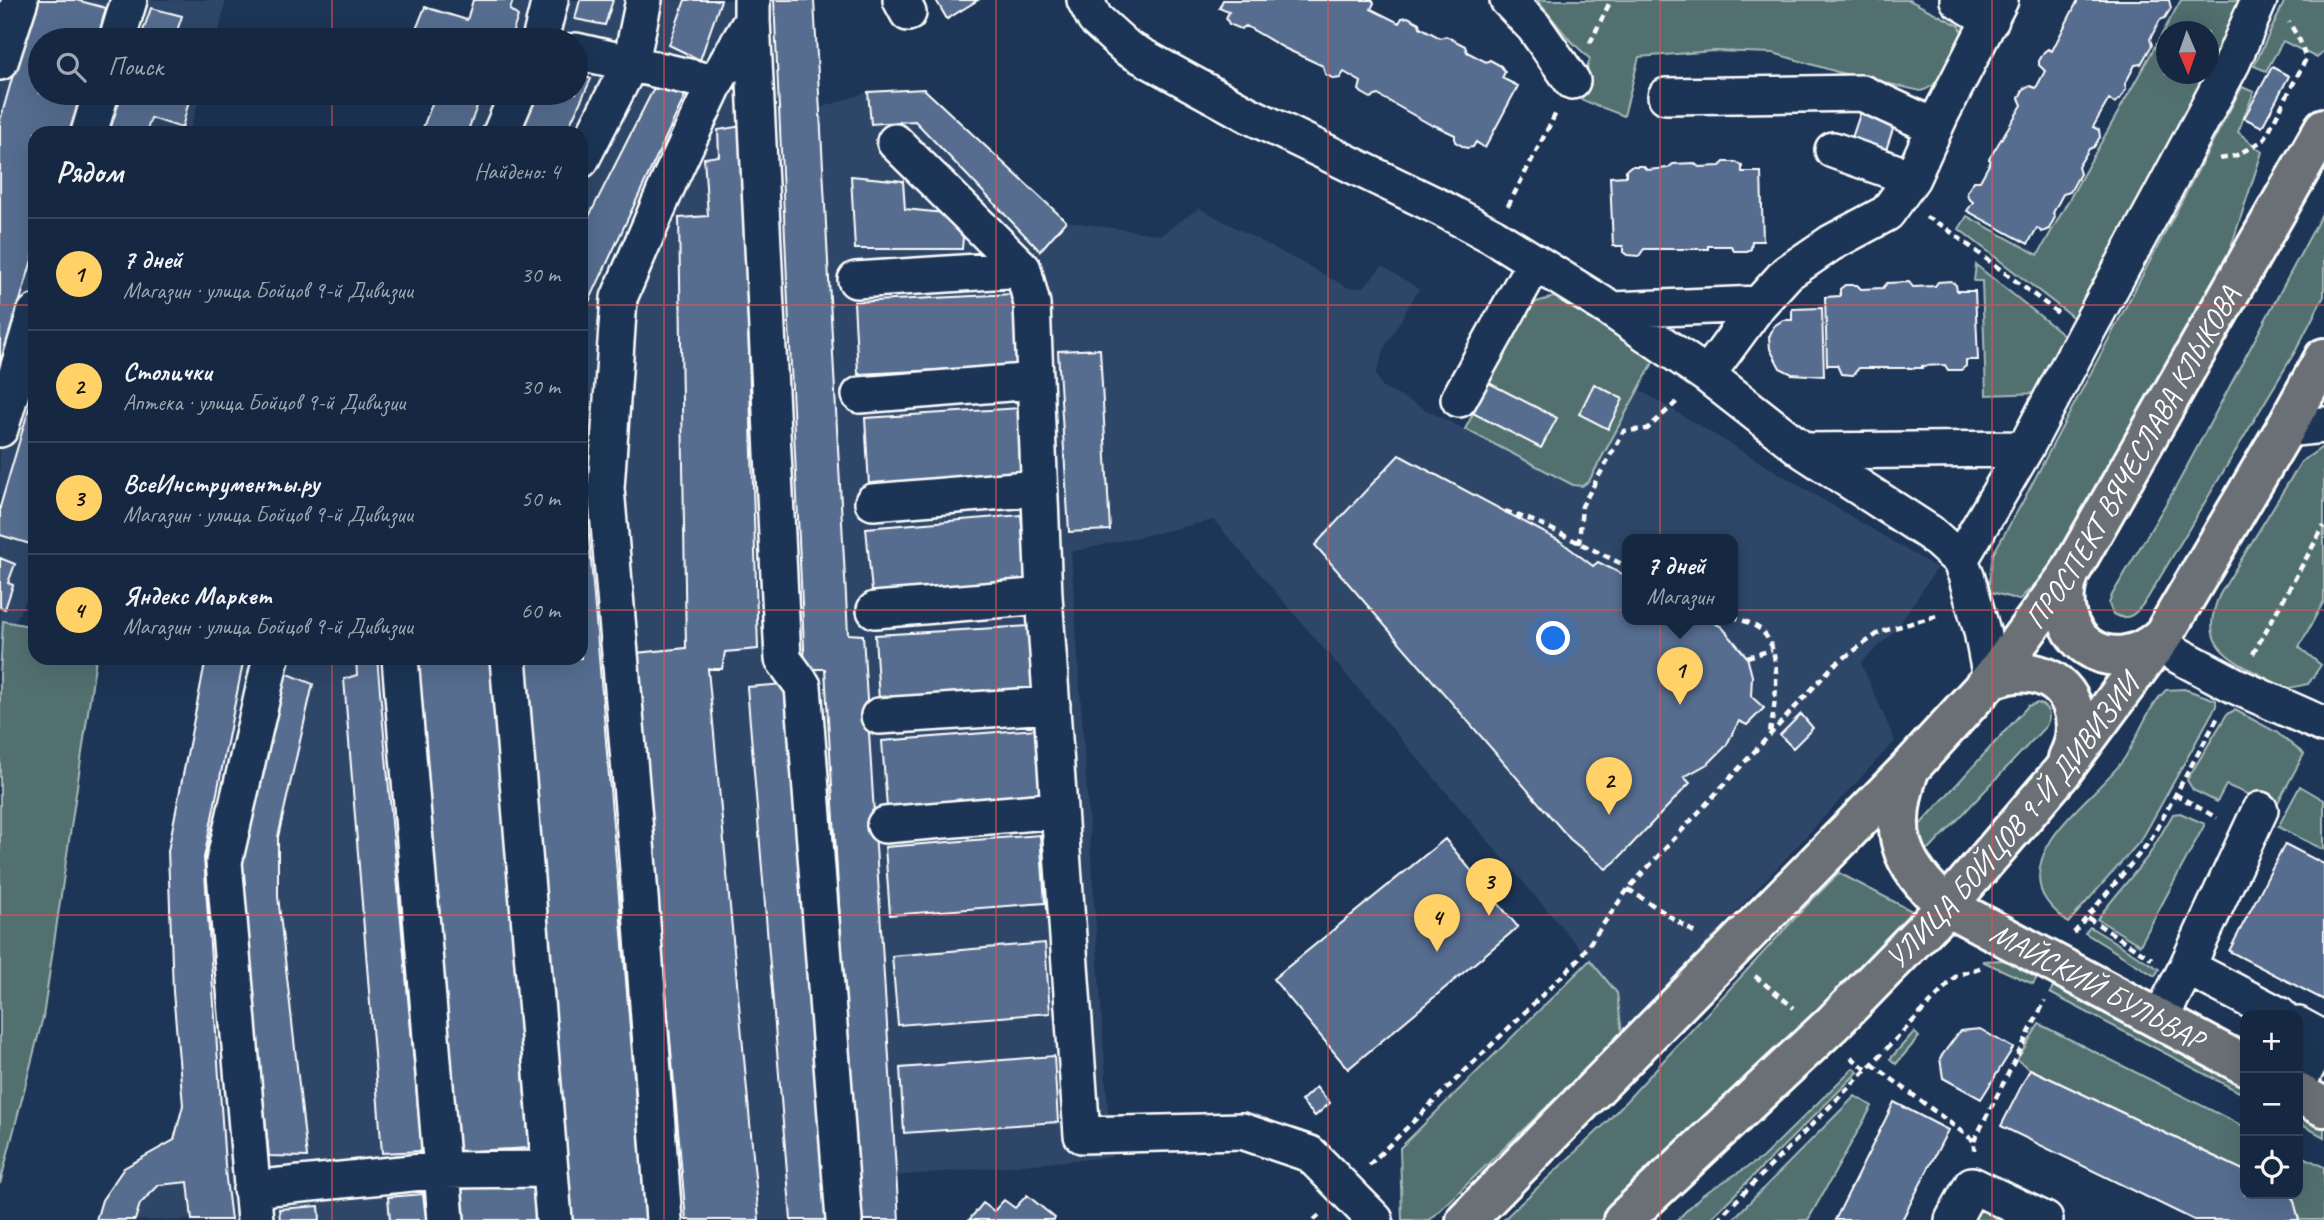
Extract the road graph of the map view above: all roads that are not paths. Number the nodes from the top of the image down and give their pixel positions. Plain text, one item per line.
1 (20, 0) edge
2 (129, 0) edge
3 (550, 0) edge
4 (644, 0) edge
5 (1508, 0) edge
6 (1958, 0) edge
7 (2259, 0) edge
8 (1092, 6) edge
9 (752, 10) edge
10 (1995, 10) edge
11 (121, 28) edge
12 (543, 28) edge
13 (588, 53) edge
14 (0, 62) edge
15 (631, 62) junction
16 (1572, 80) road end
17 (715, 83) junction
18 (1666, 96) dead end
19 (97, 105) edge
20 (513, 105) edge
21 (91, 126) edge
22 (504, 126) edge
23 (1936, 127) junction
24 (2324, 128) edge
25 (895, 142) dead end
26 (588, 146) edge
27 (1833, 150) dead end
28 (1903, 190) junction
29 (1535, 262) junction
30 (1023, 269) junction
31 (856, 280) dead end
32 (1759, 304) junction
33 (1612, 310) junction
34 (28, 336) edge
35 (2324, 358) edge
36 (1707, 375) junction
37 (1035, 381) junction
38 (860, 396) dead end
39 (1459, 399) dead end
40 (2324, 425) edge
41 (0, 429) edge
42 (2285, 429) junction
43 (2025, 449) junction
44 (1804, 451) junction
45 (1039, 488) junction
46 (873, 502) dead end
47 (1963, 567) junction
48 (2069, 574) junction
49 (1044, 596) junction
50 (875, 610) dead end
51 (2160, 639) junction
52 (269, 665) edge
53 (401, 665) edge
54 (509, 665) edge
55 (1991, 679) junction
56 (1052, 705) junction
57 (2319, 712) edge
58 (879, 716) dead end
59 (1911, 767) junction
60 (2061, 773) junction
61 (1059, 810) junction
62 (2260, 810) dead end
63 (886, 825) dead end
64 (1947, 906) junction
65 (2187, 967) junction
66 (2269, 1010) edge
67 (2160, 1019) junction
68 (2303, 1028) edge
69 (2240, 1062) edge
70 (2303, 1074) edge
71 (2303, 1096) edge
72 (2324, 1107) edge
73 (550, 1168) junction
74 (443, 1170) junction
75 (253, 1205) edge
76 (446, 1220) edge
77 (554, 1220) edge
78 (664, 1220) edge
79 (844, 1220) edge
80 (1375, 1220) edge
81 (1466, 1220) edge
82 (1623, 1220) edge
83 (1953, 1220) edge
84 (2045, 1220) edge

1 - 14 lane
2 - 11 lane
3 - 12 lane
4 - 15 lane
5 - 16 lane
6 - 10 lane
7 - 43 lane
8 - 29 lane
9 - 17 lane
9 - 79 lane
10 - 23 lane
13 - 15 lane
15 - 17 lane
15 - 26 lane
17 - 78 lane
18 - 23 lane
19 - 21 lane
20 - 22 lane
23 - 28 lane
24 - 48 main road, ПРОСПЕКТ ВЯЧЕСЛАВА КЛЫКОВА
25 - 30 lane
27 - 28 lane
28 - 32 lane
29 - 33 lane
29 - 39 lane
30 - 31 lane
30 - 37 lane
32 - 33 lane
32 - 36 lane
33 - 36 lane
34 - 41 lane
35 - 42 main road, УЛИЦА БОЙЦОВ 9-Й ДИВИЗИИ
36 - 44 lane
37 - 38 lane
37 - 45 lane
40 - 42 lane
42 - 51 main road, УЛИЦА БОЙЦОВ 9-Й ДИВИЗИИ
43 - 44 lane
43 - 47 lane
44 - 47 lane
45 - 46 lane
45 - 49 lane
47 - 55 lane
48 - 51 main road
48 - 55 main road, ПРОСПЕКТ ВЯЧЕСЛАВА КЛЫКОВА
49 - 50 lane
49 - 56 lane
51 - 57 lane
51 - 60 main road, УЛИЦА БОЙЦОВ 9-Й ДИВИЗИИ
52 - 75 lane
53 - 74 lane
54 - 73 lane
55 - 59 main road, ПРОСПЕКТ ВЯЧЕСЛАВА КЛЫКОВА
55 - 60 main road
56 - 58 lane
56 - 61 lane
59 - 64 main road, МАЙСКИЙ БУЛЬВАР
59 - 81 main road
60 - 64 main road, УЛИЦА БОЙЦОВ 9-Й ДИВИЗИИ
61 - 63 lane
61 - 80 lane
62 - 65 lane
64 - 67 main road, МАЙСКИЙ БУЛЬВАР
64 - 82 main road, УЛИЦА БОЙЦОВ 9-Й ДИВИЗИИ
65 - 66 lane
65 - 67 lane
67 - 69 main road, МАЙСКИЙ БУЛЬВАР
68 - 70 lane
71 - 72 main road
73 - 74 lane
73 - 77 lane
74 - 75 lane
74 - 76 lane
83 - 84 lane

